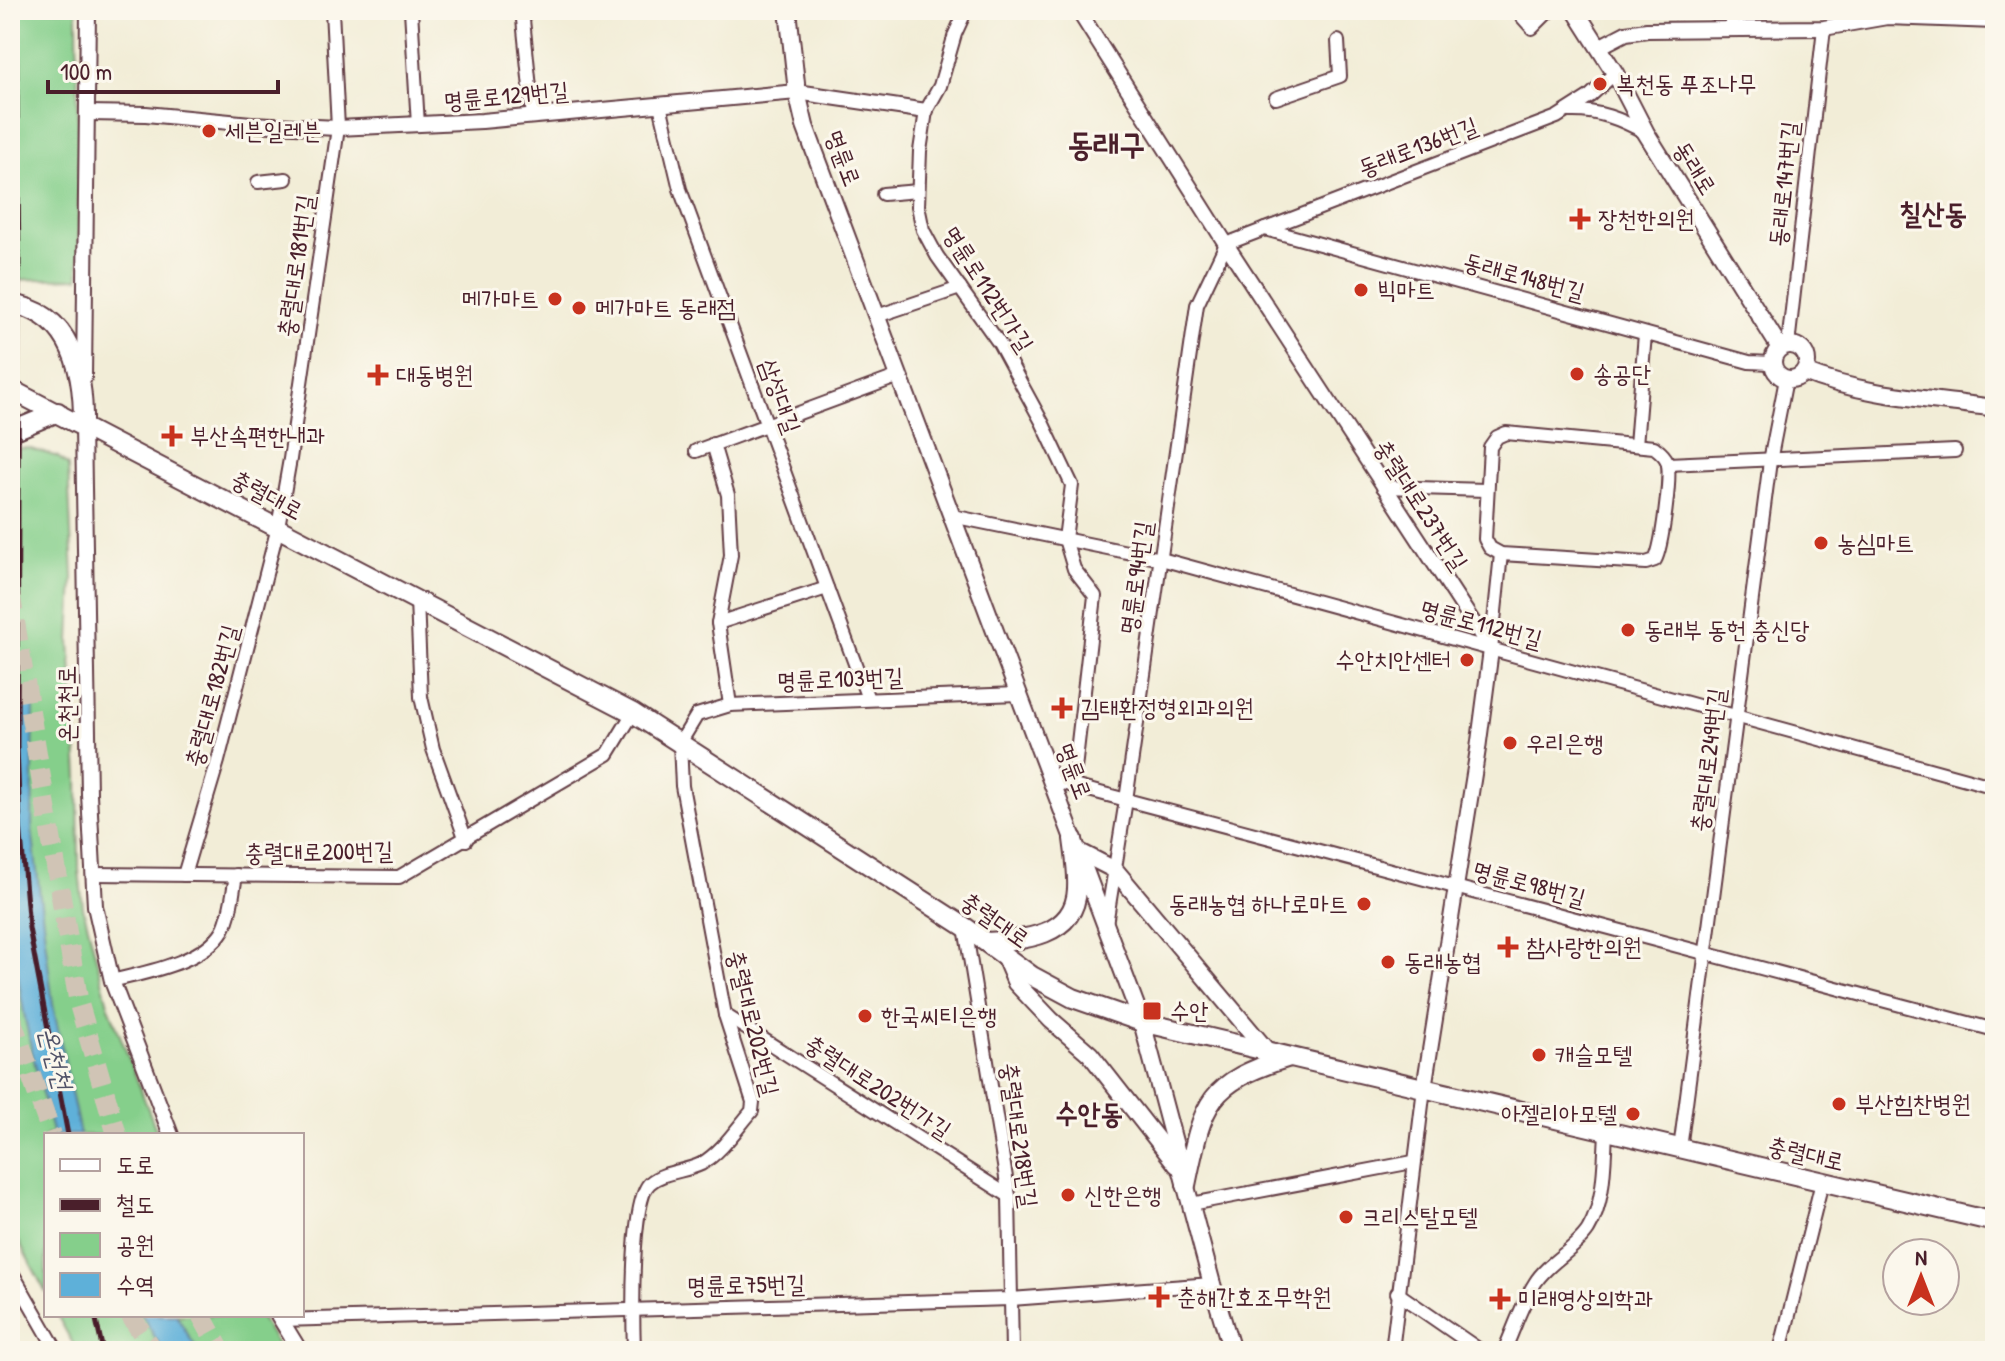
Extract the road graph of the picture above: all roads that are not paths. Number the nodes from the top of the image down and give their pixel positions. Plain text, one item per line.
1 (88, 10) edge
2 (332, 10) edge
3 (411, 10) edge
4 (522, 10) edge
5 (788, 10) edge
6 (966, 10) edge
7 (1078, 10) edge
8 (1516, 10) edge
9 (1550, 10) edge
10 (1575, 10) edge
11 (1734, 10) edge
12 (1995, 21) edge
13 (1730, 27) junction
14 (1824, 28) junction
15 (1338, 41) dead end
16 (1599, 47) junction
17 (1615, 73) junction
18 (797, 92) junction
19 (1276, 98) dead end
20 (660, 105) junction
21 (926, 111) junction
22 (1570, 111) junction
23 (88, 113) junction
24 (533, 117) junction
25 (418, 125) junction
26 (338, 128) junction
27 (1646, 133) junction
28 (286, 179) dead end
29 (258, 182) dead end
30 (918, 191) junction
31 (883, 194) dead end
32 (1265, 229) junction
33 (1226, 244) junction
34 (960, 288) junction
35 (10, 304) edge
36 (877, 316) junction
37 (1645, 334) junction
38 (1780, 352) junction
39 (1804, 372) junction
40 (899, 376) junction
41 (1786, 379) junction
42 (10, 389) edge
43 (84, 396) junction
44 (1995, 408) edge
45 (68, 418) junction
46 (767, 425) junction
47 (10, 432) edge
48 (713, 444) junction
49 (1636, 445) junction
50 (696, 451) dead end
51 (1955, 451) dead end
52 (1770, 461) junction
53 (1668, 464) junction
54 (1383, 487) junction
55 (1486, 490) junction
56 (952, 516) junction
57 (278, 527) junction
58 (1065, 539) junction
59 (1501, 554) junction
60 (1161, 559) junction
61 (827, 588) junction
62 (417, 600) junction
63 (718, 623) junction
64 (1491, 650) junction
65 (1018, 694) junction
66 (868, 699) junction
67 (730, 705) junction
68 (633, 713) junction
69 (1736, 717) junction
70 (680, 743) junction
71 (1051, 780) junction
72 (1073, 786) junction
73 (1995, 787) edge
74 (1126, 800) junction
75 (466, 840) junction
76 (1076, 845) junction
77 (1115, 870) junction
78 (93, 874) junction
79 (184, 875) junction
80 (236, 875) junction
81 (1456, 887) junction
82 (1106, 924) junction
83 (965, 927) junction
84 (986, 942) junction
85 (1705, 953) junction
86 (1004, 955) junction
87 (112, 981) junction
88 (725, 1015) junction
89 (1142, 1022) junction
90 (1995, 1030) edge
91 (1267, 1051) junction
92 (1290, 1057) junction
93 (1424, 1088) junction
94 (170, 1133) edge
95 (1606, 1133) junction
96 (1680, 1149) junction
97 (1413, 1162) junction
98 (1184, 1178) junction
99 (1822, 1182) junction
100 (1009, 1196) junction
101 (1191, 1204) junction
102 (1995, 1222) edge
103 (10, 1269) edge
104 (1212, 1284) junction
105 (1397, 1293) junction
106 (1011, 1299) junction
107 (633, 1309) junction
108 (304, 1316) edge
109 (280, 1317) edge
110 (57, 1351) edge
111 (300, 1351) edge
112 (634, 1351) edge
113 (1012, 1351) edge
114 (1232, 1351) edge
115 (1392, 1351) edge
116 (1481, 1351) edge
117 (1504, 1351) edge
118 (1780, 1351) edge

1 - 23 street
2 - 26 street, 충렬대로181번길
3 - 25 street
4 - 24 street
5 - 18 main road, 명륜로
6 - 21 street, 명륜로112번가길
7 - 33 street, 충렬대로237번길
8 - 9 street
10 - 16 main road, 동래로
11 - 13 street
12 - 14 street
13 - 14 street
13 - 16 street
14 - 38 street, 동래로147번길
15 - 19 street
16 - 17 main road, 동래로
17 - 22 street, 동래로136번길
17 - 27 main road, 동래로
18 - 20 street, 명륜로129번길
18 - 21 street, 명륜로129번길
18 - 36 main road, 명륜로
20 - 24 street, 명륜로129번길
20 - 46 street, 삼성대길
21 - 30 street, 명륜로112번가길
22 - 27 street
22 - 32 street, 동래로136번길
23 - 26 street, 명륜로129번길
23 - 43 street
24 - 25 street, 명륜로129번길
25 - 26 street, 명륜로129번길
26 - 57 street, 충렬대로181번길
27 - 38 main road, 동래로
28 - 29 street
30 - 31 street
30 - 34 street, 명륜로112번가길
32 - 33 street, 동래로136번길
32 - 37 street, 동래로148번길
33 - 54 street, 충렬대로237번길
33 - 60 street, 명륜로94번길
34 - 36 street
34 - 58 street, 명륜로112번가길
35 - 43 main road
36 - 40 main road, 명륜로
37 - 38 street, 동래로148번길
37 - 49 street
38 - 39 main road, 동래로
38 - 41 main road, 동래로
39 - 41 main road
39 - 44 main road
40 - 46 street
40 - 56 main road, 명륜로
41 - 52 street, 충렬대로249번길
42 - 45 main road, 충렬대로
43 - 45 main road
45 - 47 main road
45 - 57 main road, 충렬대로
45 - 78 street, 온천천로
46 - 48 street
46 - 61 street, 삼성대길
48 - 50 street
48 - 63 street
49 - 53 street
49 - 55 street
51 - 52 street
52 - 53 street
52 - 69 street, 충렬대로249번길
53 - 59 street
54 - 55 street
54 - 64 street, 충렬대로237번길
55 - 59 street
56 - 58 street, 명륜로112번길
56 - 65 main road, 명륜로
57 - 62 main road, 충렬대로
57 - 79 street, 충렬대로182번길
58 - 60 street, 명륜로112번길
58 - 72 street
59 - 64 street
60 - 64 street, 명륜로112번길
60 - 74 street, 명륜로94번길
61 - 63 street
61 - 66 street, 삼성대길
62 - 68 main road, 충렬대로
62 - 75 street
63 - 67 street
64 - 69 street, 명륜로112번길
64 - 81 street
65 - 66 street, 명륜로103번길
65 - 71 main road, 명륜로
66 - 67 street, 명륜로103번길
67 - 70 street, 명륜로103번길
68 - 70 main road, 충렬대로
68 - 75 street, 충렬대로200번길
69 - 73 street, 명륜로112번길
69 - 85 street, 충렬대로249번길
70 - 83 main road, 충렬대로
70 - 88 street, 충렬대로202번길
71 - 72 street, 명륜로98번길
71 - 76 main road, 명륜로
72 - 74 street, 명륜로98번길
74 - 77 street, 명륜로94번길
74 - 81 street, 명륜로98번길
75 - 80 street, 충렬대로200번길
76 - 77 main road
76 - 82 main road, 명륜로
76 - 84 main road
77 - 82 street, 명륜로94번길
77 - 91 main road
78 - 79 street, 충렬대로200번길
78 - 87 street, 온천천로
79 - 80 street, 충렬대로200번길
80 - 87 street
81 - 85 street, 명륜로98번길
81 - 93 street
82 - 89 main road, 명륜로
83 - 84 main road, 충렬대로
83 - 100 street, 충렬대로218번길
84 - 86 main road, 충렬대로
85 - 90 street, 명륜로98번길
85 - 96 street, 충렬대로249번길
86 - 89 main road, 충렬대로
86 - 98 main road
87 - 94 street, 온천천로
88 - 100 street, 충렬대로202번가길
88 - 107 street, 충렬대로202번길
89 - 91 main road, 충렬대로
89 - 98 main road, 명륜로
91 - 92 main road, 충렬대로
92 - 93 main road, 충렬대로
92 - 98 main road
93 - 95 main road, 충렬대로
93 - 97 street
95 - 96 main road, 충렬대로
95 - 117 street
96 - 99 main road, 충렬대로
97 - 101 street
97 - 105 street
98 - 101 main road, 명륜로
99 - 102 main road, 충렬대로
99 - 118 street
100 - 106 street, 충렬대로218번길
101 - 104 main road, 명륜로
103 - 110 street
104 - 106 street, 명륜로75번길
104 - 114 main road, 명륜로
105 - 115 street
105 - 116 street
106 - 107 street, 명륜로75번길
106 - 113 street, 충렬대로218번길
107 - 108 street, 명륜로75번길
107 - 112 street, 충렬대로202번길
109 - 111 street

